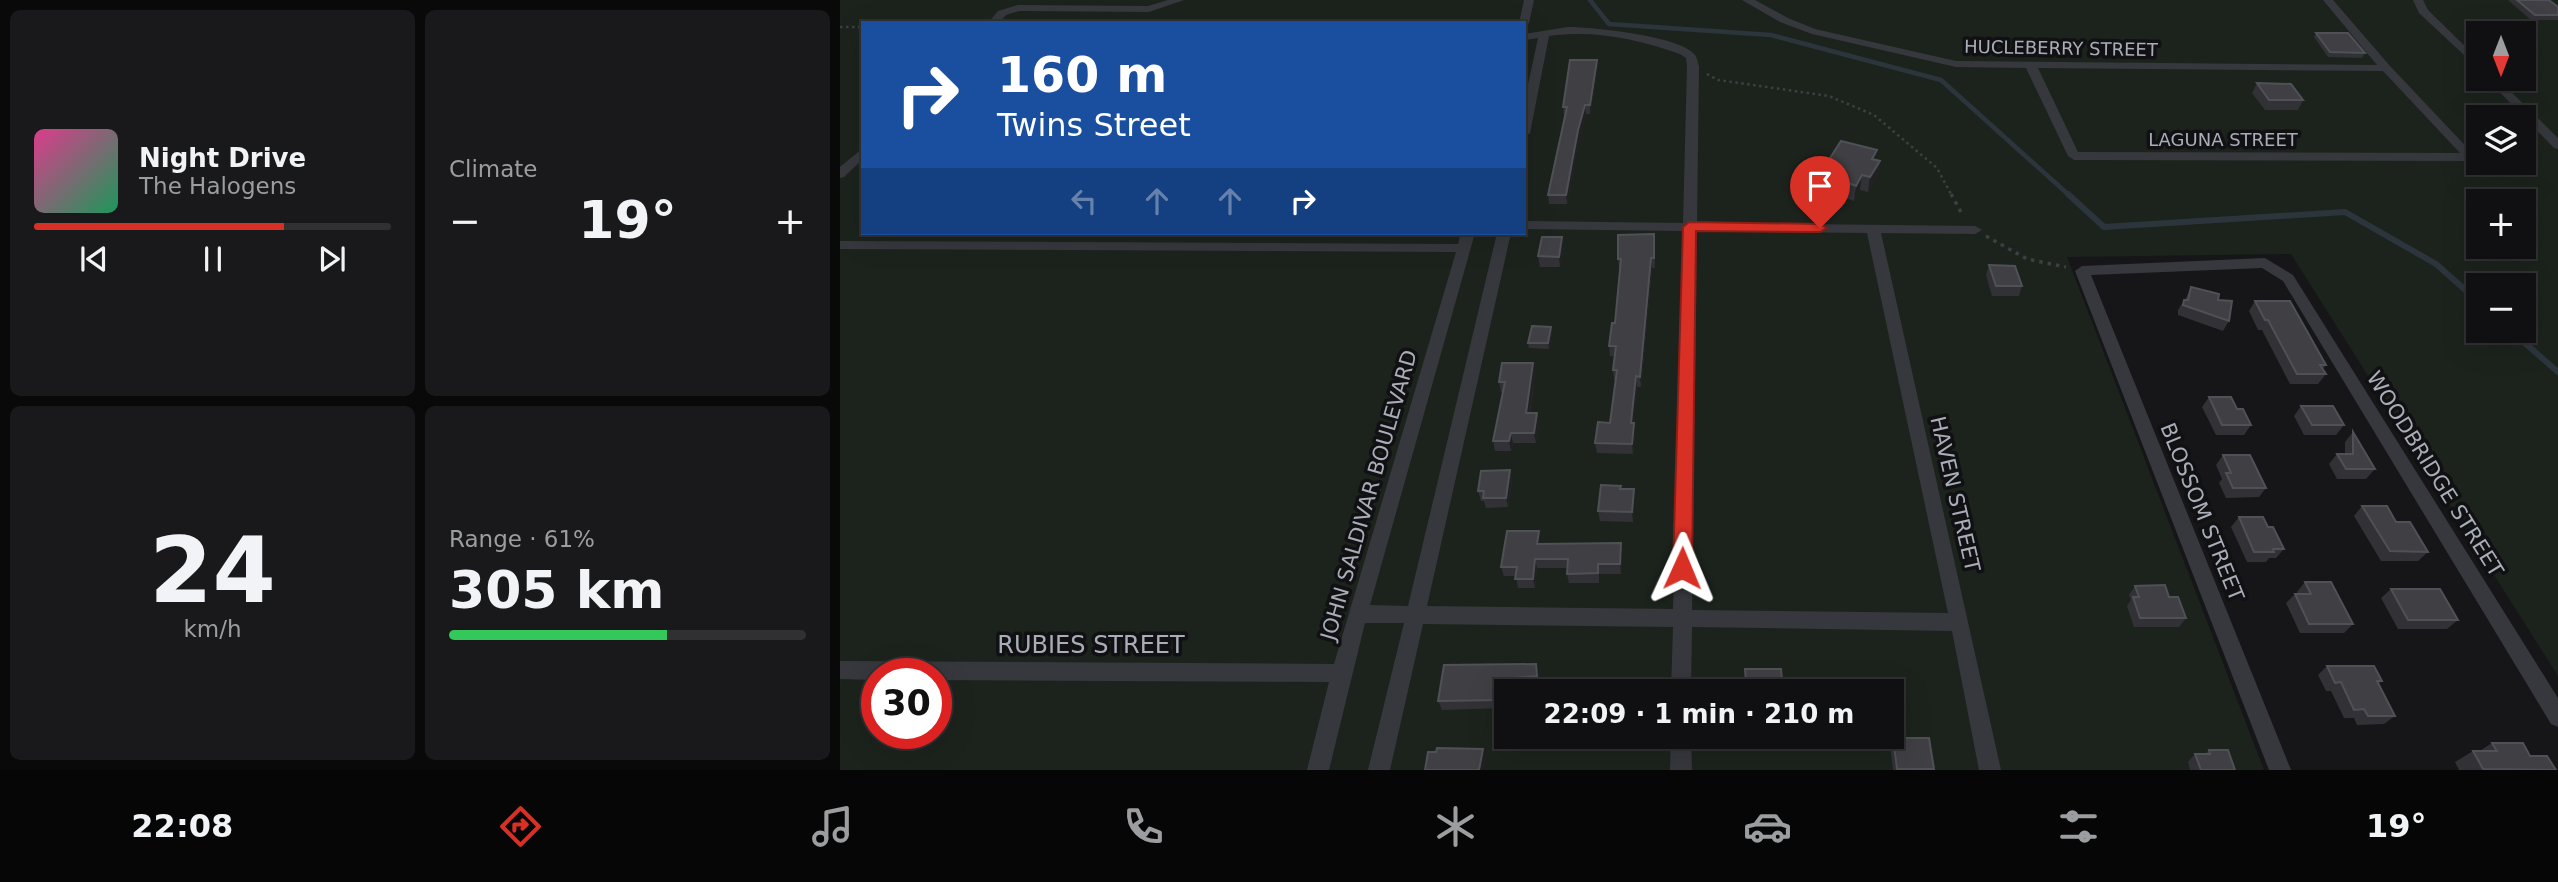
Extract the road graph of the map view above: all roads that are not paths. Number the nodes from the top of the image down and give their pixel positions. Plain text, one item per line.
1 (1179, 0) edge
2 (1529, 0) edge
3 (1747, 0) edge
4 (2328, 0) edge
5 (2418, 0) edge
6 (995, 21) edge
7 (1524, 21) edge
8 (1544, 33) junction
9 (1526, 37) edge
10 (2466, 53) edge
11 (2031, 66) junction
12 (2386, 68) junction
13 (2504, 91) edge
14 (1526, 122) edge
15 (2558, 145) edge
16 (861, 154) edge
17 (840, 174) edge
18 (1526, 225) edge
19 (1689, 227) junction
20 (1873, 228) junction
21 (1975, 230) road end
22 (1504, 235) edge
23 (1466, 240) edge
24 (840, 245) edge
25 (2082, 271) joint
26 (1359, 614) junction
27 (1415, 615) junction
28 (1681, 620) junction
29 (1960, 622) junction
30 (840, 670) edge
31 (1341, 673) junction
32 (1681, 679) edge
33 (2558, 717) edge
34 (1681, 749) edge
35 (1318, 770) edge
36 (1379, 770) edge
37 (1681, 770) edge
38 (1990, 770) edge
39 (2280, 770) edge

1 - 6 street
2 - 7 street
3 - 11 street, HUCLEBERRY STREET
4 - 12 street
5 - 10 street
8 - 9 street
8 - 14 street
8 - 19 street
11 - 12 street, HUCLEBERRY STREET
11 - 12 street, LAGUNA STREET
13 - 15 street
16 - 17 street
18 - 19 street
19 - 20 street
19 - 28 street
20 - 21 street
20 - 29 street, HAVEN STREET
22 - 27 street
23 - 24 street
23 - 26 street, JOHN SALDIVAR BOULEVARD
25 - 33 street, WOODBRIDGE STREET
25 - 39 street, BLOSSOM STREET
26 - 27 street
26 - 31 street, JOHN SALDIVAR BOULEVARD
27 - 28 street
27 - 36 street
28 - 29 street
28 - 32 street
29 - 38 street, HAVEN STREET
30 - 31 street, RUBIES STREET
31 - 35 street, JOHN SALDIVAR BOULEVARD
34 - 37 street

